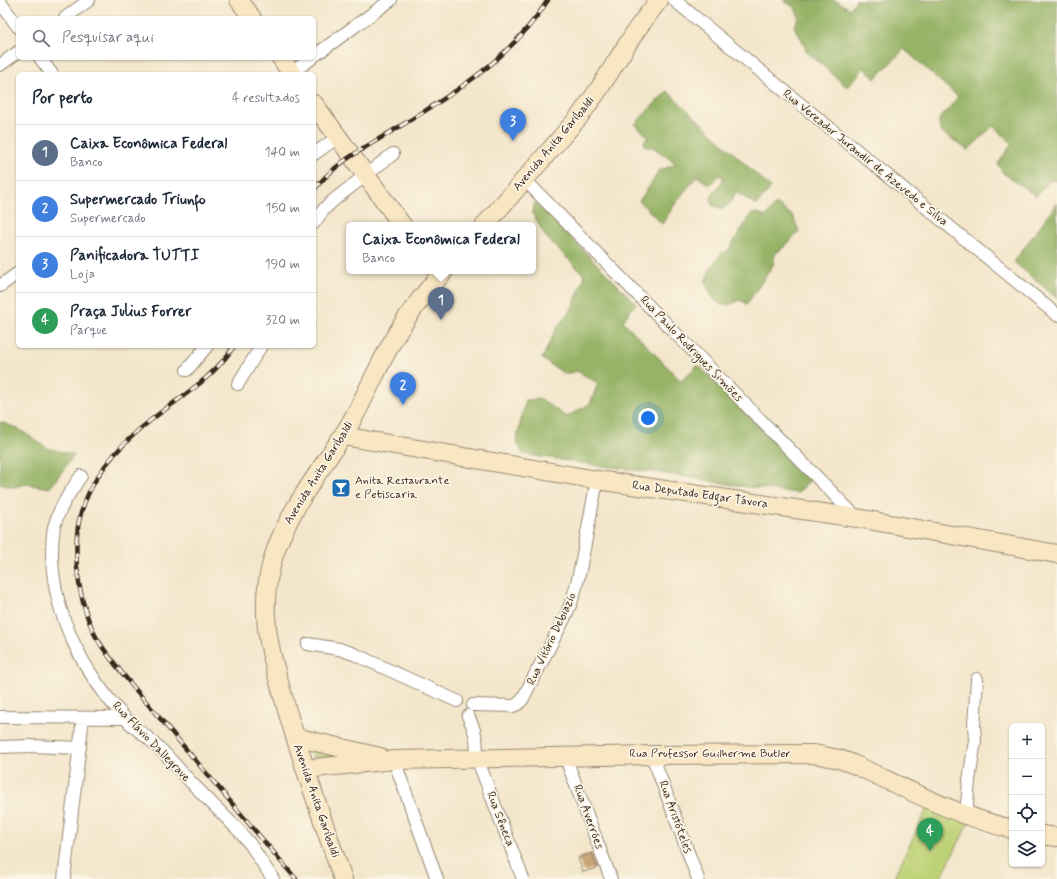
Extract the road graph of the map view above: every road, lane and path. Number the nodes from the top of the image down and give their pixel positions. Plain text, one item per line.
1 (89, 0) edge
2 (239, 0) edge
3 (391, 0) edge
4 (659, 0) edge
5 (674, 0) edge
6 (0, 2) edge
7 (68, 16) edge
8 (251, 16) edge
9 (16, 24) edge
10 (16, 54) edge
11 (316, 55) edge
12 (42, 60) edge
13 (282, 60) edge
14 (309, 60) edge
15 (0, 66) edge
16 (50, 72) edge
17 (290, 72) edge
18 (294, 72) edge
19 (316, 107) edge
20 (338, 137) junction
21 (316, 153) edge
22 (393, 154) dead end
23 (366, 176) junction
24 (525, 180) junction
25 (316, 220) edge
26 (400, 222) edge
27 (488, 222) edge
28 (16, 274) edge
29 (438, 274) edge
30 (0, 286) edge
31 (1057, 316) edge
32 (205, 348) edge
33 (260, 348) edge
34 (187, 370) dead end
35 (238, 384) dead end
36 (343, 436) junction
37 (81, 476) dead end
38 (597, 480) junction
39 (857, 518) junction
40 (1057, 554) edge
41 (308, 644) dead end
42 (977, 679) dead end
43 (471, 710) junction
44 (0, 717) edge
45 (83, 718) junction
46 (125, 718) junction
47 (295, 737) junction
48 (0, 746) edge
49 (80, 748) junction
50 (652, 754) junction
51 (565, 756) junction
52 (478, 758) junction
53 (394, 760) junction
54 (305, 770) junction
55 (966, 815) junction
56 (1009, 828) edge
57 (1045, 835) edge
58 (1057, 837) edge
59 (64, 879) edge
60 (273, 879) edge
61 (343, 879) edge
62 (437, 879) edge
63 (523, 879) edge
64 (611, 879) edge
65 (698, 879) edge

1 - 7 street
2 - 8 main road
3 - 11 street
4 - 24 main road, Avenida Anita Garibaldi
5 - 31 street, Rua Vereador Jurandir de Azevedo e Silva
6 - 9 street
10 - 15 street
12 - 16 street
13 - 17 main road
14 - 18 street
19 - 20 main road
20 - 21 street
20 - 23 main road
22 - 23 street
23 - 25 street
23 - 26 main road
24 - 27 main road, Avenida Anita Garibaldi
24 - 39 street, Rua Paulo Rodrigues Simões
28 - 30 street
29 - 36 main road, Avenida Anita Garibaldi
32 - 34 street
33 - 35 street
36 - 38 main road, Rua Deputado Edgar Távora
36 - 47 main road, Avenida Anita Garibaldi
37 - 46 street, Rua Flávio Dallegrave
38 - 39 main road, Rua Deputado Edgar Távora
38 - 43 street, Rua Vitório Debiazio
39 - 40 main road, Rua Deputado Edgar Távora
41 - 43 street, Rua Vitório Debiazio
42 - 55 street
43 - 52 street, Rua Sêneca
44 - 45 street
45 - 46 street
45 - 49 street
46 - 60 street, Rua Flávio Dallegrave
47 - 53 main road, Rua Professor Guilherme Butler
47 - 54 main road, Avenida Anita Garibaldi
48 - 49 street
49 - 59 street
50 - 51 main road, Rua Professor Guilherme Butler
50 - 55 main road, Rua Professor Guilherme Butler
50 - 65 street, Rua Aristóteles
51 - 52 main road, Rua Professor Guilherme Butler
51 - 64 street, Rua Averróes
52 - 53 main road, Rua Professor Guilherme Butler
52 - 63 street, Rua Sêneca
53 - 54 main road, Rua Professor Guilherme Butler
53 - 62 street
54 - 61 main road, Avenida Anita Garibaldi
55 - 56 main road, Rua Professor Guilherme Butler
57 - 58 main road

